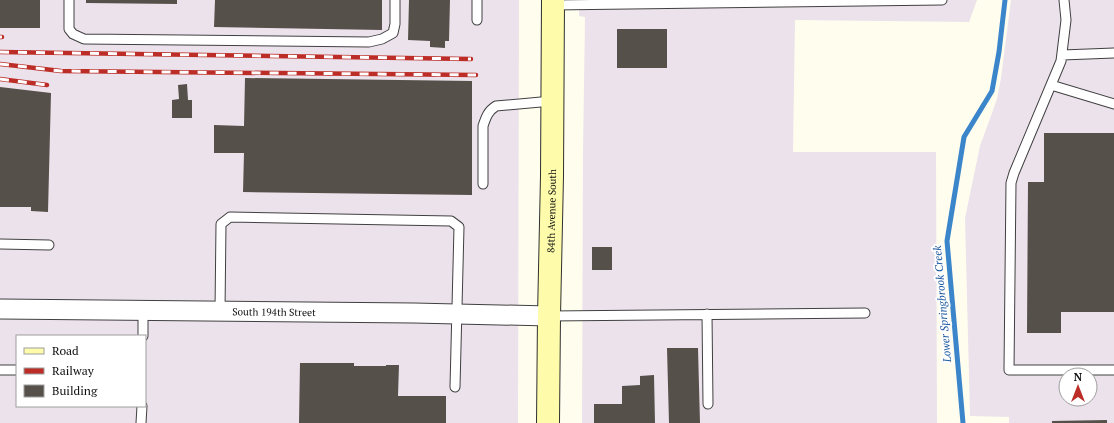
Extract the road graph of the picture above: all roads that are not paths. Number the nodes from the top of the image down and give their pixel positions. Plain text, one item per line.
1 (69, 0) edge
2 (395, 0) edge
3 (477, 0) edge
4 (942, 0) edge
5 (1064, 0) edge
6 (553, 2) edge
7 (477, 20) dead end
8 (1114, 54) edge
9 (1062, 55) junction
10 (1051, 85) junction
11 (552, 101) junction
12 (1114, 104) edge
13 (484, 184) dead end
14 (0, 244) edge
15 (49, 245) dead end
16 (0, 309) edge
17 (143, 310) junction
18 (220, 311) junction
19 (865, 313) dead end
20 (457, 314) junction
21 (707, 314) junction
22 (548, 316) junction
23 (142, 335) edge
24 (0, 370) edge
25 (16, 370) edge
26 (1114, 370) edge
27 (456, 387) dead end
28 (708, 404) dead end
29 (142, 407) edge
30 (142, 423) edge
31 (548, 423) edge

1 - 2 lane
3 - 7 lane
4 - 6 lane
5 - 9 lane
6 - 11 main road, 84th Avenue South
8 - 9 lane
9 - 10 lane
10 - 12 lane
10 - 26 lane
11 - 13 lane
11 - 22 main road, 84th Avenue South
14 - 15 lane
16 - 17 street, South 194th Street
17 - 18 street, South 194th Street
17 - 23 lane
18 - 20 street, South 194th Street
18 - 20 lane
19 - 21 lane
20 - 22 street, South 194th Street
20 - 27 lane
21 - 22 lane
21 - 28 lane
22 - 31 main road, 84th Avenue South
24 - 25 lane
29 - 30 lane

